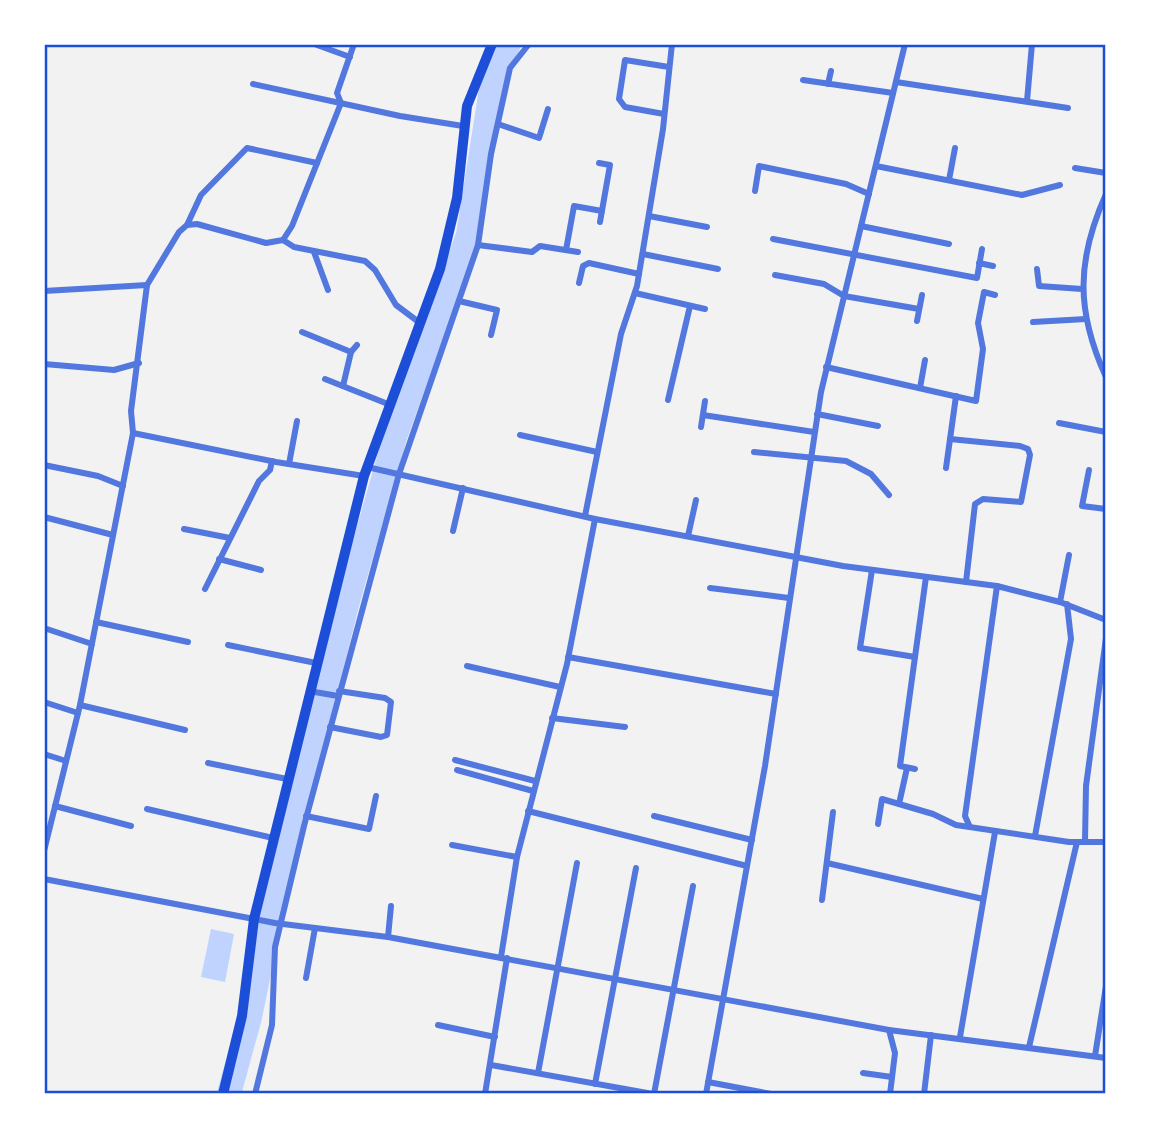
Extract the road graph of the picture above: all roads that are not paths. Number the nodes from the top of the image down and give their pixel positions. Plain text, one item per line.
1 (354, 44) edge
2 (492, 44) edge
3 (529, 44) edge
4 (672, 44) edge
5 (905, 44) edge
6 (1032, 44) edge
7 (317, 45) edge
8 (349, 57) junction
9 (669, 67) junction
10 (831, 71) dead end
11 (803, 80) dead end
12 (896, 82) junction
13 (253, 84) dead end
14 (828, 84) junction
15 (893, 93) junction
16 (1027, 101) junction
17 (341, 103) junction
18 (1068, 108) dead end
19 (548, 109) dead end
20 (664, 114) junction
21 (498, 124) junction
22 (463, 126) junction
23 (956, 148) dead end
24 (317, 163) junction
25 (599, 163) dead end
26 (876, 166) junction
27 (1075, 167) dead end
28 (1106, 173) edge
29 (948, 180) junction
30 (1060, 185) dead end
31 (755, 191) dead end
32 (869, 194) junction
33 (1106, 194) edge
34 (602, 211) junction
35 (649, 216) junction
36 (600, 222) dead end
37 (187, 225) junction
38 (861, 226) junction
39 (707, 227) dead end
40 (773, 239) dead end
41 (283, 240) junction
42 (950, 244) dead end
43 (478, 245) junction
44 (982, 249) dead end
45 (566, 250) junction
46 (314, 252) junction
47 (578, 252) dead end
48 (643, 254) junction
49 (854, 254) junction
50 (979, 263) junction
51 (993, 266) dead end
52 (718, 268) dead end
53 (1037, 269) dead end
54 (639, 274) junction
55 (775, 275) dead end
56 (579, 283) dead end
57 (147, 285) junction
58 (1082, 289) junction
59 (328, 290) dead end
60 (44, 291) edge
61 (635, 293) junction
62 (922, 295) dead end
63 (995, 295) dead end
64 (844, 296) junction
65 (459, 300) junction
66 (690, 306) junction
67 (705, 309) dead end
68 (919, 309) junction
69 (1086, 319) junction
70 (917, 321) dead end
71 (1033, 322) dead end
72 (420, 323) junction
73 (302, 331) dead end
74 (491, 335) dead end
75 (357, 345) dead end
76 (351, 352) junction
77 (925, 360) dead end
78 (139, 363) junction
79 (44, 364) edge
80 (827, 367) junction
81 (1106, 377) edge
82 (325, 379) dead end
83 (343, 386) junction
84 (920, 388) junction
85 (956, 396) junction
86 (668, 400) dead end
87 (705, 401) dead end
88 (388, 404) junction
89 (817, 414) junction
90 (703, 415) junction
91 (298, 421) dead end
92 (1059, 423) dead end
93 (878, 426) dead end
94 (701, 428) dead end
95 (814, 432) junction
96 (1106, 432) edge
97 (133, 433) junction
98 (520, 435) dead end
99 (950, 439) junction
100 (597, 452) junction
101 (754, 452) dead end
102 (811, 456) junction
103 (272, 461) junction
104 (289, 464) junction
105 (44, 465) edge
106 (946, 468) dead end
107 (368, 470) junction
108 (1090, 470) dead end
109 (396, 473) junction
110 (123, 486) junction
111 (463, 488) junction
112 (889, 495) dead end
113 (696, 500) dead end
114 (1106, 509) edge
115 (585, 516) junction
116 (44, 517) edge
117 (594, 519) junction
118 (184, 529) dead end
119 (453, 531) dead end
120 (113, 535) junction
121 (688, 536) junction
122 (230, 538) junction
123 (1069, 555) dead end
124 (795, 557) junction
125 (219, 559) junction
126 (261, 570) dead end
127 (872, 570) junction
128 (926, 577) junction
129 (966, 582) junction
130 (997, 586) junction
131 (710, 588) dead end
132 (205, 589) dead end
133 (789, 598) junction
134 (1063, 603) junction
135 (1106, 620) edge
136 (96, 622) junction
137 (44, 628) edge
138 (1106, 638) edge
139 (188, 642) dead end
140 (92, 644) junction
141 (228, 645) dead end
142 (568, 657) junction
143 (915, 657) junction
144 (316, 663) junction
145 (467, 666) dead end
146 (560, 687) junction
147 (312, 691) junction
148 (337, 694) junction
149 (776, 694) junction
150 (44, 702) edge
151 (80, 705) junction
152 (78, 713) junction
153 (552, 718) junction
154 (330, 727) junction
155 (625, 727) dead end
156 (185, 730) dead end
157 (44, 754) edge
158 (455, 760) dead end
159 (66, 761) junction
160 (208, 763) dead end
161 (907, 768) junction
162 (915, 769) dead end
163 (457, 770) dead end
164 (287, 779) junction
165 (535, 782) junction
166 (533, 791) junction
167 (376, 796) dead end
168 (899, 804) junction
169 (55, 806) junction
170 (147, 809) dead end
171 (528, 811) junction
172 (44, 812) edge
173 (833, 812) dead end
174 (53, 814) junction
175 (306, 816) junction
176 (654, 817) dead end
177 (878, 824) dead end
178 (969, 825) junction
179 (131, 826) dead end
180 (995, 832) junction
181 (1035, 836) junction
182 (273, 838) junction
183 (752, 840) junction
184 (1081, 841) junction
185 (1106, 842) edge
186 (452, 845) dead end
187 (44, 850) edge
188 (517, 857) junction
189 (577, 863) dead end
190 (827, 863) junction
191 (747, 866) junction
192 (636, 868) dead end
193 (44, 879) edge
194 (693, 886) dead end
195 (983, 899) junction
196 (822, 900) dead end
197 (391, 906) dead end
198 (257, 920) junction
199 (277, 924) junction
200 (314, 928) junction
201 (388, 937) junction
202 (504, 958) junction
203 (558, 967) junction
204 (306, 978) dead end
205 (615, 978) junction
206 (1106, 986) edge
207 (675, 988) junction
208 (723, 997) junction
209 (438, 1025) dead end
210 (889, 1030) junction
211 (931, 1035) junction
212 (495, 1037) junction
213 (960, 1037) junction
214 (1029, 1046) junction
215 (1095, 1056) junction
216 (1106, 1058) edge
217 (491, 1065) junction
218 (538, 1073) junction
219 (863, 1073) dead end
220 (892, 1077) junction
221 (708, 1082) junction
222 (595, 1084) junction
223 (223, 1094) edge
224 (255, 1094) edge
225 (485, 1094) edge
226 (654, 1094) edge
227 (706, 1094) edge
228 (771, 1094) edge
229 (890, 1094) edge
230 (924, 1094) edge

1 - 8 street
2 - 22 main road
3 - 21 street
4 - 9 street
5 - 12 street
6 - 16 street
7 - 8 street
8 - 17 street
9 - 20 street
9 - 20 street
10 - 14 street
11 - 14 street
12 - 15 street
12 - 16 street
13 - 17 street
14 - 15 street
15 - 26 street
16 - 18 street
17 - 22 street
17 - 24 street
19 - 21 street
20 - 35 street
21 - 43 street
22 - 72 main road
23 - 29 street
24 - 37 street
24 - 41 street
25 - 34 street
26 - 29 street
26 - 32 street
27 - 28 street
29 - 30 street
31 - 32 street
32 - 38 street
33 - 58 street
34 - 36 street
34 - 45 street
35 - 39 street
35 - 48 street
37 - 41 street
37 - 57 street
38 - 42 street
38 - 49 street
40 - 49 street
41 - 46 street
43 - 45 street
43 - 65 street
44 - 50 street
45 - 47 street
46 - 59 street
46 - 72 street
48 - 52 street
48 - 54 street
49 - 50 street
49 - 64 street
50 - 51 street
53 - 58 street
54 - 56 street
54 - 61 street
55 - 64 street
57 - 60 street
57 - 78 street
58 - 69 street
61 - 66 street
61 - 100 street
62 - 68 street
63 - 85 street
64 - 68 street
64 - 80 street
65 - 74 street
65 - 109 street
66 - 67 street
66 - 86 street
68 - 70 street
69 - 71 street
69 - 81 street
72 - 88 main road
73 - 76 street
75 - 76 street
76 - 83 street
77 - 84 street
78 - 79 street
78 - 97 street
80 - 84 street
80 - 89 street
82 - 83 street
83 - 88 street
84 - 85 street
85 - 99 street
87 - 90 street
88 - 107 main road
89 - 93 street
89 - 95 street
90 - 94 street
90 - 95 street
91 - 104 street
92 - 96 street
95 - 102 street
97 - 103 street
97 - 110 street
98 - 100 street
99 - 106 street
99 - 129 street
100 - 115 street
101 - 102 street
102 - 112 street
102 - 124 street
103 - 104 street
103 - 122 street
104 - 107 street
105 - 110 street
107 - 109 street
107 - 144 main road
108 - 114 street
109 - 111 street
109 - 148 street
110 - 120 street
111 - 115 street
111 - 119 street
113 - 121 street
115 - 117 street
116 - 120 street
117 - 121 street
117 - 142 street
118 - 122 street
120 - 136 street
121 - 124 street
122 - 125 street
123 - 134 street
124 - 127 street
124 - 133 street
125 - 126 street
125 - 132 street
127 - 128 street
127 - 143 street
128 - 129 street
128 - 143 street
129 - 130 street
130 - 134 street
130 - 178 street
131 - 133 street
133 - 149 street
134 - 135 street
134 - 181 street
136 - 139 street
136 - 140 street
137 - 140 street
138 - 184 street
140 - 151 street
141 - 144 street
142 - 146 street
142 - 149 street
143 - 161 street
144 - 147 main road
145 - 146 street
146 - 153 street
147 - 148 street
147 - 164 main road
148 - 154 street
148 - 154 street
149 - 183 street
150 - 152 street
151 - 152 street
151 - 156 street
152 - 159 street
153 - 155 street
153 - 165 street
154 - 175 street
157 - 159 street
158 - 165 street
159 - 169 street
160 - 164 street
161 - 162 street
161 - 168 street
163 - 166 street
164 - 182 main road
165 - 166 street
166 - 171 street
167 - 175 street
168 - 177 street
168 - 178 street
169 - 174 street
169 - 179 street
170 - 182 street
171 - 188 street
171 - 191 street
172 - 174 street
173 - 190 street
174 - 187 street
175 - 199 street
176 - 183 street
178 - 180 street
180 - 181 street
180 - 195 street
181 - 184 street
182 - 198 main road
183 - 191 street
184 - 185 street
184 - 214 street
186 - 188 street
188 - 202 street
189 - 203 street
190 - 195 street
190 - 196 street
191 - 208 street
192 - 205 street
193 - 198 street
194 - 207 street
195 - 213 street
197 - 201 street
198 - 199 street
198 - 223 main road
199 - 200 street
199 - 224 street
200 - 201 street
200 - 204 street
201 - 202 street
202 - 203 street
202 - 212 street
203 - 205 street
203 - 218 street
205 - 207 street
205 - 222 street
206 - 215 street
207 - 208 street
207 - 226 street
208 - 210 street
208 - 221 street
209 - 212 street
210 - 211 street
210 - 220 street
211 - 213 street
211 - 230 street
212 - 217 street
213 - 214 street
214 - 215 street
215 - 216 street
217 - 218 street
217 - 225 street
218 - 222 street
219 - 220 street
220 - 229 street
221 - 227 street
221 - 228 street
222 - 226 street

